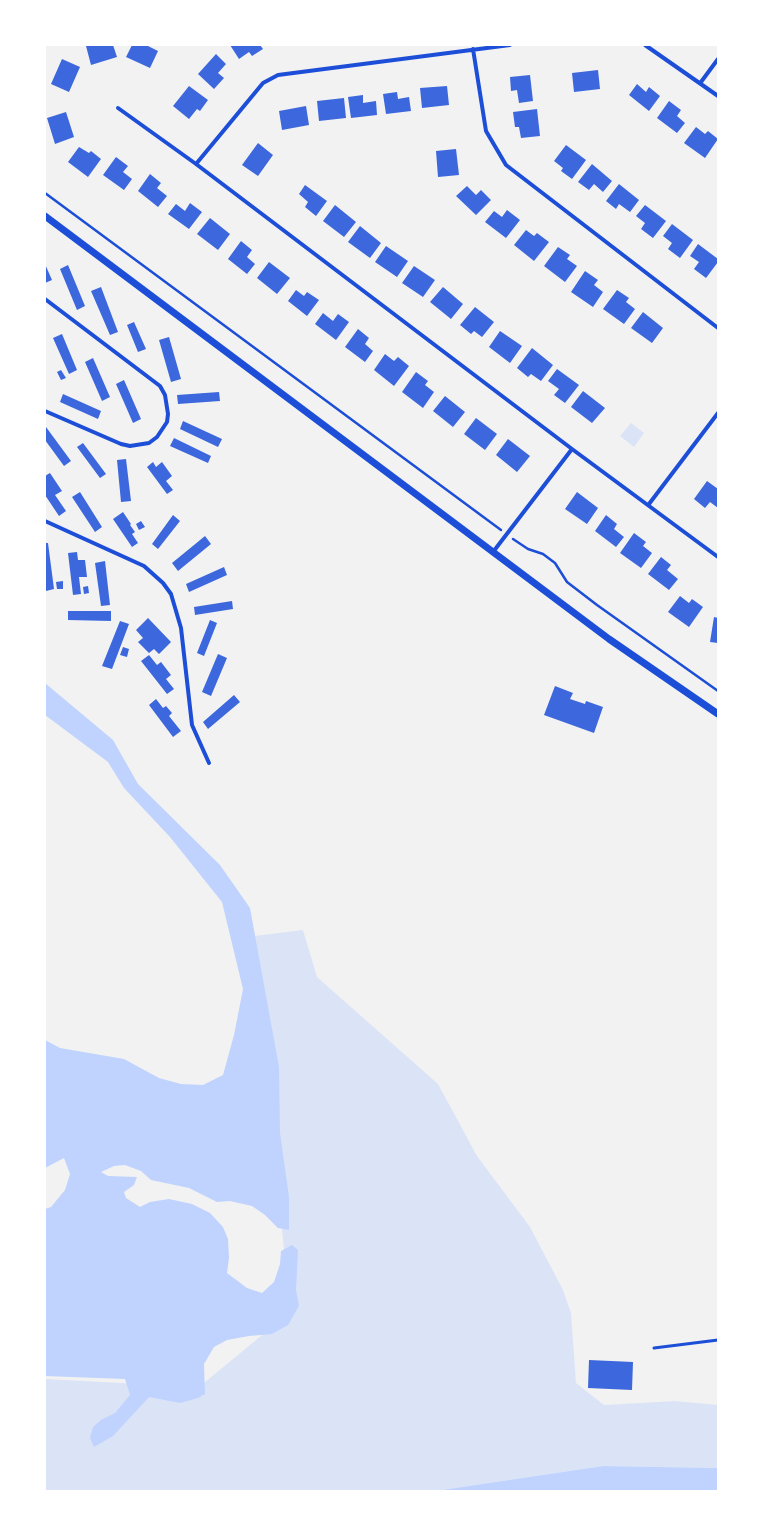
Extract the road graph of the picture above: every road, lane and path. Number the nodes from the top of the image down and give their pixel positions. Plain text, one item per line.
1 (510, 45) edge
2 (645, 45) edge
3 (473, 49) junction
4 (718, 59) edge
5 (701, 82) junction
6 (718, 96) edge
7 (118, 108) dead end
8 (196, 164) junction
9 (45, 193) edge
10 (45, 216) edge
11 (45, 299) edge
12 (718, 328) edge
13 (45, 411) edge
14 (718, 413) edge
15 (572, 449) junction
16 (649, 504) junction
17 (45, 521) edge
18 (507, 534) junction
19 (493, 552) junction
20 (718, 557) edge
21 (718, 691) edge
22 (718, 714) edge
23 (209, 763) dead end
24 (718, 1340) edge
25 (654, 1348) dead end

1 - 3 street
2 - 5 street
3 - 8 street
3 - 12 street
4 - 5 street
5 - 6 street
7 - 8 street
8 - 15 street
9 - 18 path
10 - 19 street
11 - 13 street
14 - 16 street
15 - 16 street
15 - 18 street
16 - 20 street
17 - 23 street
18 - 19 street
18 - 21 path
19 - 22 street
24 - 25 lane

